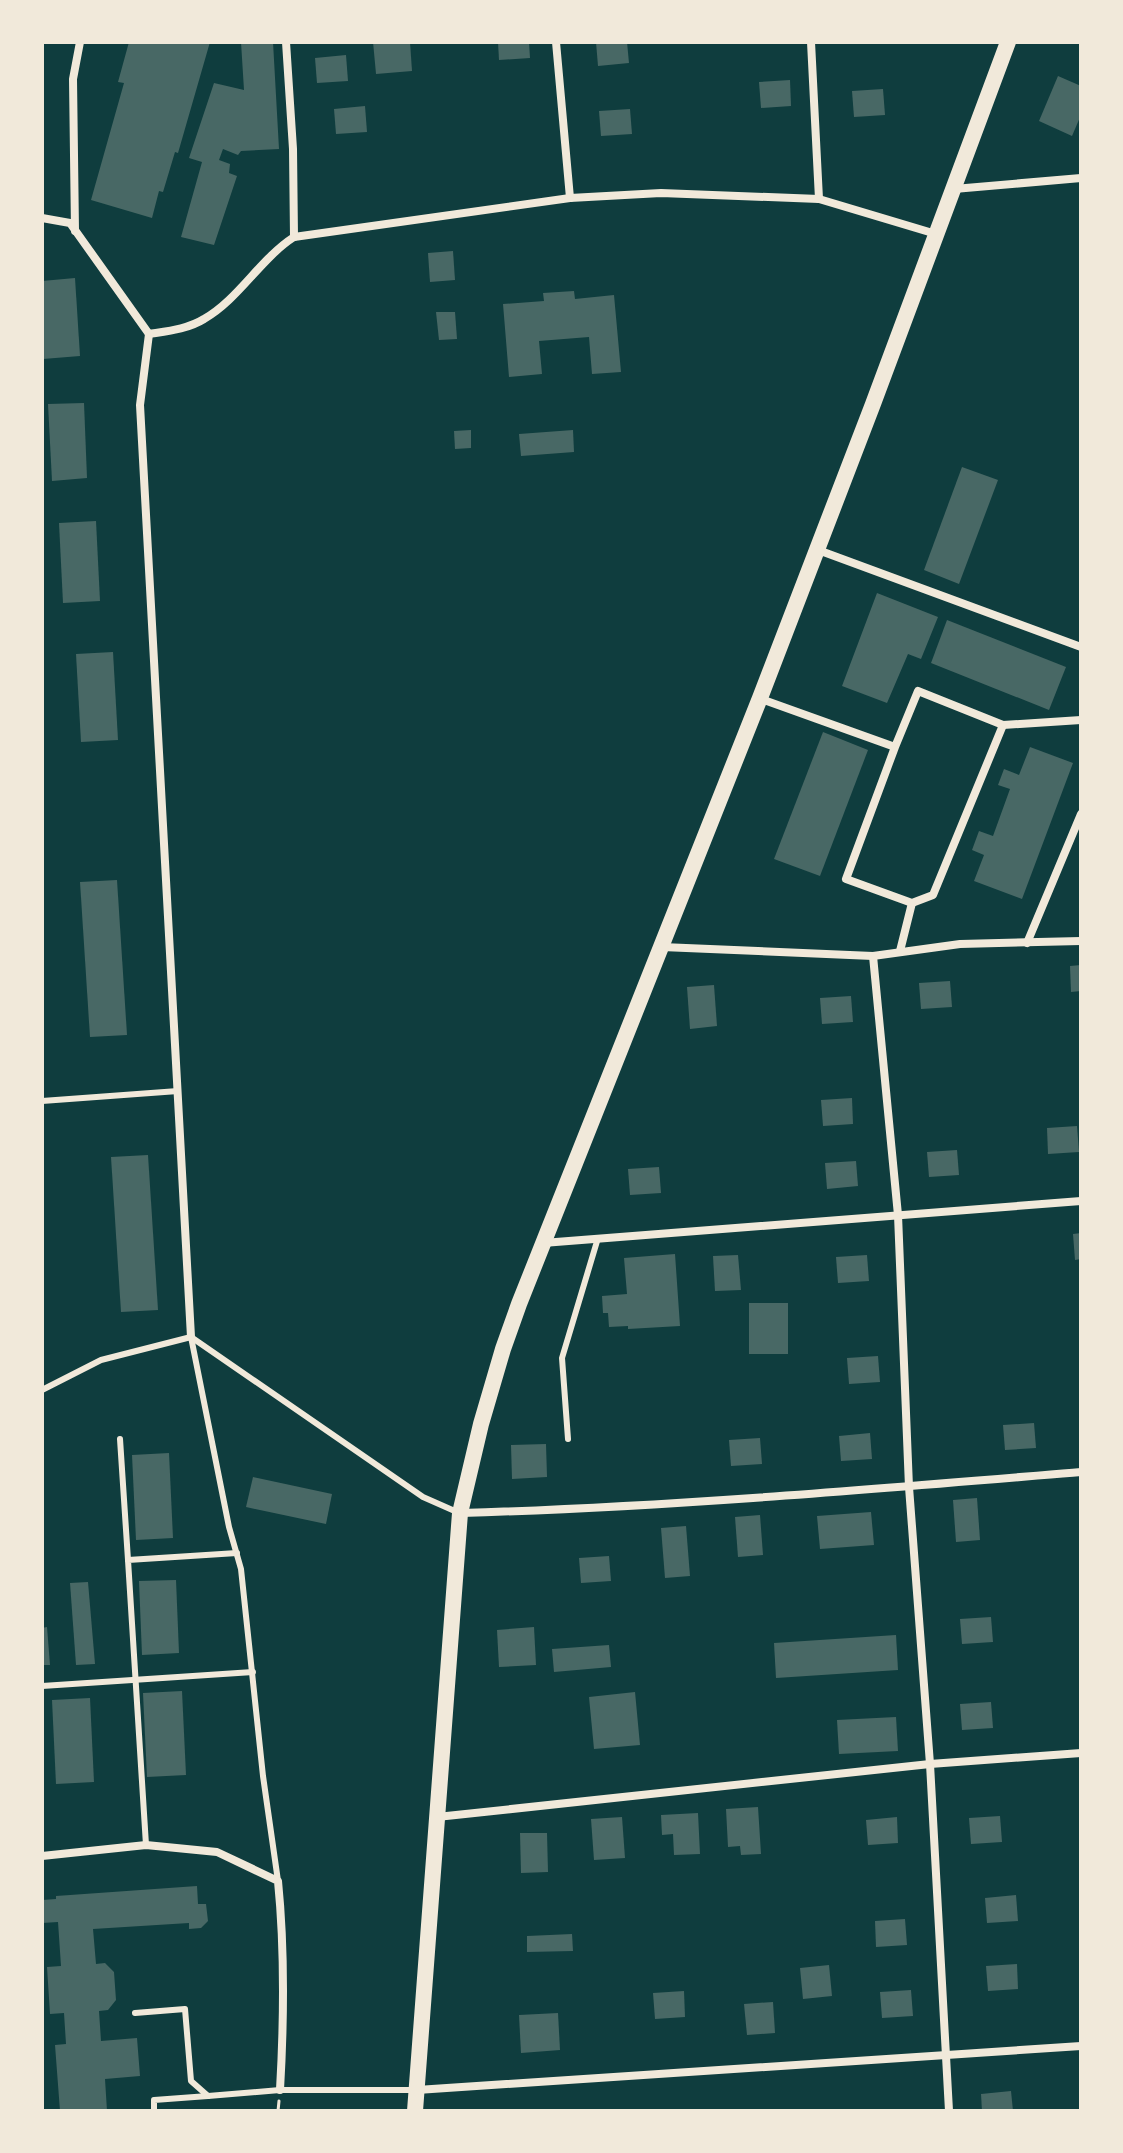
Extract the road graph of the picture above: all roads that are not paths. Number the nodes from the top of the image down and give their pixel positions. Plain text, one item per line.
1 (80, 42) edge
2 (286, 42) edge
3 (556, 42) edge
4 (811, 42) edge
5 (1008, 42) edge
6 (1081, 178) edge
7 (953, 189) junction
8 (570, 198) junction
9 (819, 199) junction
10 (42, 218) edge
11 (75, 231) junction
12 (937, 235) junction
13 (294, 237) junction
14 (149, 334) junction
15 (817, 550) junction
16 (1081, 647) edge
17 (760, 698) junction
18 (1081, 720) edge
19 (1003, 725) junction
20 (895, 747) junction
21 (1081, 814) edge
22 (912, 903) junction
23 (1081, 941) edge
24 (1027, 943) junction
25 (661, 947) junction
26 (900, 951) junction
27 (873, 956) junction
28 (178, 1091) junction
29 (42, 1101) edge
30 (1081, 1201) edge
31 (898, 1215) junction
32 (598, 1238) junction
33 (542, 1243) junction
34 (191, 1337) junction
35 (42, 1390) edge
36 (120, 1439) dead end
37 (568, 1439) dead end
38 (1081, 1472) edge
39 (909, 1487) junction
40 (460, 1513) junction
41 (237, 1553) junction
42 (128, 1560) junction
43 (253, 1672) junction
44 (136, 1679) junction
45 (42, 1686) edge
46 (1081, 1753) edge
47 (930, 1764) junction
48 (437, 1817) junction
49 (146, 1845) junction
50 (42, 1856) edge
51 (278, 1881) junction
52 (135, 2013) dead end
53 (1081, 2046) edge
54 (945, 2056) junction
55 (280, 2090) junction
56 (417, 2090) junction
57 (208, 2096) junction
58 (154, 2111) edge
59 (415, 2111) edge
60 (949, 2111) edge

1 - 11 street
2 - 13 street
3 - 8 street
4 - 9 street
5 - 7 main road
6 - 7 street
7 - 12 main road
8 - 9 street
8 - 13 street
9 - 12 street
10 - 11 street
11 - 14 street
12 - 15 main road
13 - 14 street
14 - 28 street
15 - 16 street
15 - 17 main road
17 - 20 street
17 - 25 main road
18 - 19 street
19 - 20 street
19 - 22 street
20 - 22 street
21 - 24 street
22 - 26 street
23 - 24 street
24 - 26 street
25 - 27 street
25 - 33 main road
26 - 27 street
27 - 31 street
28 - 29 lane
28 - 34 street
30 - 31 street
31 - 32 street
31 - 39 street
32 - 33 street
32 - 37 lane
33 - 40 main road
34 - 35 lane
34 - 40 lane
34 - 41 lane
36 - 42 lane
38 - 39 street
39 - 40 street
39 - 47 street
40 - 48 main road
41 - 42 lane
41 - 43 lane
42 - 44 lane
43 - 44 lane
43 - 51 lane
44 - 45 lane
44 - 49 lane
46 - 47 street
47 - 48 street
47 - 54 street
48 - 56 main road
49 - 50 street
49 - 51 street
51 - 55 street
52 - 57 lane
53 - 54 street
54 - 56 street
54 - 60 street
55 - 56 lane
55 - 57 lane
56 - 59 main road
57 - 58 lane

